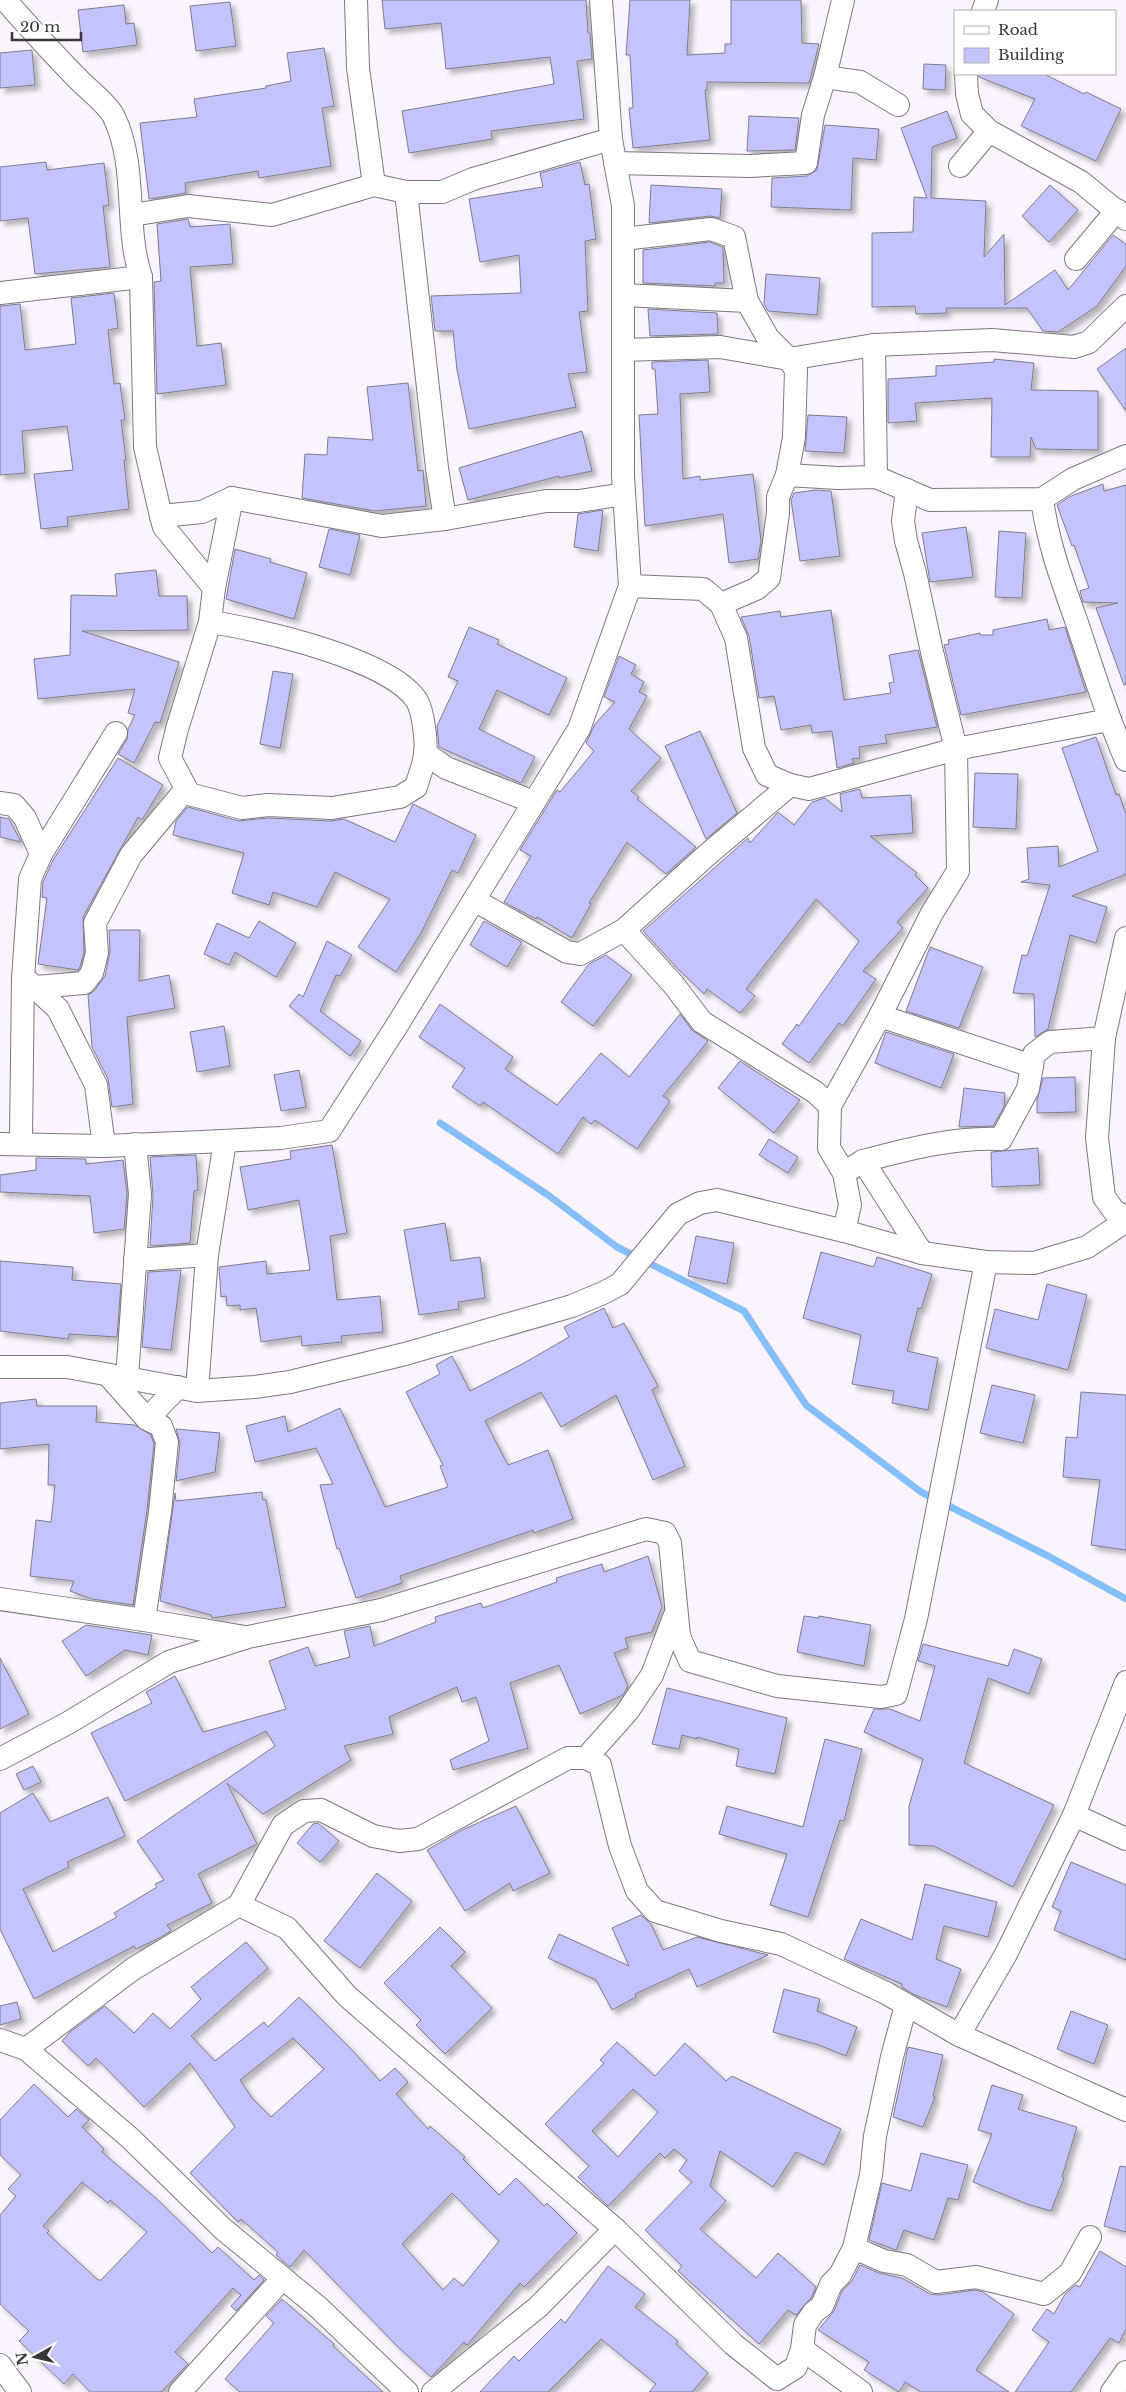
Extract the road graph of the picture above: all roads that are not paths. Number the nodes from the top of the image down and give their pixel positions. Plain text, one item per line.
1 (356, 0) edge
2 (601, 0) edge
3 (843, 0) edge
4 (7, 9) edge
5 (966, 75) edge
6 (825, 77) junction
7 (898, 105) dead end
8 (990, 131) junction
9 (611, 139) junction
10 (615, 163) junction
11 (960, 166) dead end
12 (374, 185) junction
13 (406, 192) junction
14 (1122, 214) edge
15 (132, 215) junction
16 (623, 239) junction
17 (1076, 259) dead end
18 (141, 277) junction
19 (0, 293) edge
20 (623, 295) junction
21 (747, 301) junction
22 (1126, 306) edge
23 (874, 345) junction
24 (623, 350) junction
25 (789, 359) junction
26 (1126, 456) edge
27 (787, 475) junction
28 (876, 477) junction
29 (907, 490) junction
30 (624, 494) junction
31 (232, 498) junction
32 (1042, 499) junction
33 (161, 516) junction
34 (445, 519) junction
35 (630, 586) junction
36 (214, 588) junction
37 (721, 604) junction
38 (210, 622) junction
39 (1109, 720) junction
40 (116, 733) dead end
41 (956, 749) junction
42 (426, 754) junction
43 (1126, 760) edge
44 (790, 786) junction
45 (186, 789) junction
46 (0, 803) edge
47 (533, 804) junction
48 (40, 854) junction
49 (474, 900) junction
50 (624, 930) junction
51 (1126, 938) edge
52 (30, 982) junction
53 (880, 1016) junction
54 (1104, 1038) junction
55 (1032, 1066) junction
56 (830, 1106) junction
57 (225, 1141) junction
58 (9, 1144) edge
59 (135, 1144) junction
60 (104, 1146) junction
61 (863, 1161) junction
62 (844, 1173) junction
63 (1126, 1217) edge
64 (1126, 1222) edge
65 (844, 1231) junction
66 (922, 1253) junction
67 (208, 1255) junction
68 (135, 1260) junction
69 (986, 1262) junction
70 (0, 1367) edge
71 (117, 1377) junction
72 (188, 1389) junction
73 (147, 1419) junction
74 (0, 1599) edge
75 (676, 1612) junction
76 (144, 1620) junction
77 (248, 1637) junction
78 (690, 1661) junction
79 (652, 1675) junction
80 (1126, 1682) edge
81 (586, 1758) junction
82 (0, 1760) edge
83 (1074, 1814) junction
84 (1126, 1839) edge
85 (238, 1905) junction
86 (906, 2005) junction
87 (959, 2035) junction
88 (0, 2040) edge
89 (26, 2049) junction
90 (1126, 2110) edge
91 (615, 2229) junction
92 (1090, 2237) dead end
93 (854, 2248) junction
94 (283, 2278) junction
95 (802, 2348) junction
96 (0, 2364) edge
97 (1126, 2372) edge
98 (20, 2392) edge
99 (180, 2392) edge
100 (408, 2392) edge
101 (433, 2392) edge
102 (861, 2392) edge
103 (1112, 2392) edge

1 - 12 street
2 - 9 street
3 - 6 street
4 - 15 street
5 - 8 street
6 - 7 street
6 - 10 street
8 - 11 street
8 - 14 street
9 - 10 street
9 - 13 street
10 - 16 street
12 - 13 street
12 - 15 street
13 - 34 street
14 - 17 street
15 - 18 street
16 - 20 street
16 - 21 street
18 - 19 street
18 - 33 street
20 - 21 street
20 - 24 street
21 - 25 street
22 - 23 street
23 - 25 street
23 - 28 street
24 - 25 street
24 - 30 street
25 - 27 street
26 - 32 street
27 - 28 street
27 - 37 street
28 - 29 street
29 - 32 street
29 - 41 street
30 - 34 street
30 - 35 street
31 - 33 street
31 - 34 street
31 - 36 street
32 - 39 street
33 - 36 street
35 - 37 street
35 - 47 street
36 - 38 street
37 - 44 street
38 - 42 street
38 - 45 street
39 - 41 street
39 - 43 street
40 - 48 street
41 - 44 street
41 - 53 street
42 - 45 street
42 - 47 street
44 - 50 street
45 - 52 street
46 - 48 street
47 - 49 street
48 - 52 street
49 - 50 street
49 - 57 street
50 - 56 street
51 - 54 street
52 - 58 street
52 - 60 street
53 - 55 street
53 - 56 street
54 - 55 street
54 - 63 street
55 - 61 street
56 - 62 street
57 - 59 street
57 - 67 street
58 - 60 street
59 - 60 street
59 - 68 street
61 - 62 street
61 - 66 street
62 - 65 street
64 - 69 street
65 - 66 street
65 - 72 street
66 - 69 street
67 - 68 street
67 - 72 street
68 - 71 street
69 - 78 street
70 - 71 street
71 - 72 street
71 - 73 street
72 - 73 street
73 - 76 street
74 - 76 street
75 - 77 street
75 - 78 street
75 - 79 street
76 - 77 street
77 - 82 street
78 - 79 street
79 - 81 street
80 - 83 street
81 - 85 street
81 - 86 street
83 - 84 street
83 - 87 street
85 - 89 street
85 - 91 street
86 - 87 street
86 - 93 street
87 - 90 street
88 - 89 street
89 - 94 street
91 - 95 street
91 - 101 street
92 - 93 street
93 - 95 street
94 - 99 street
94 - 100 street
95 - 102 street
96 - 98 street
97 - 103 street

